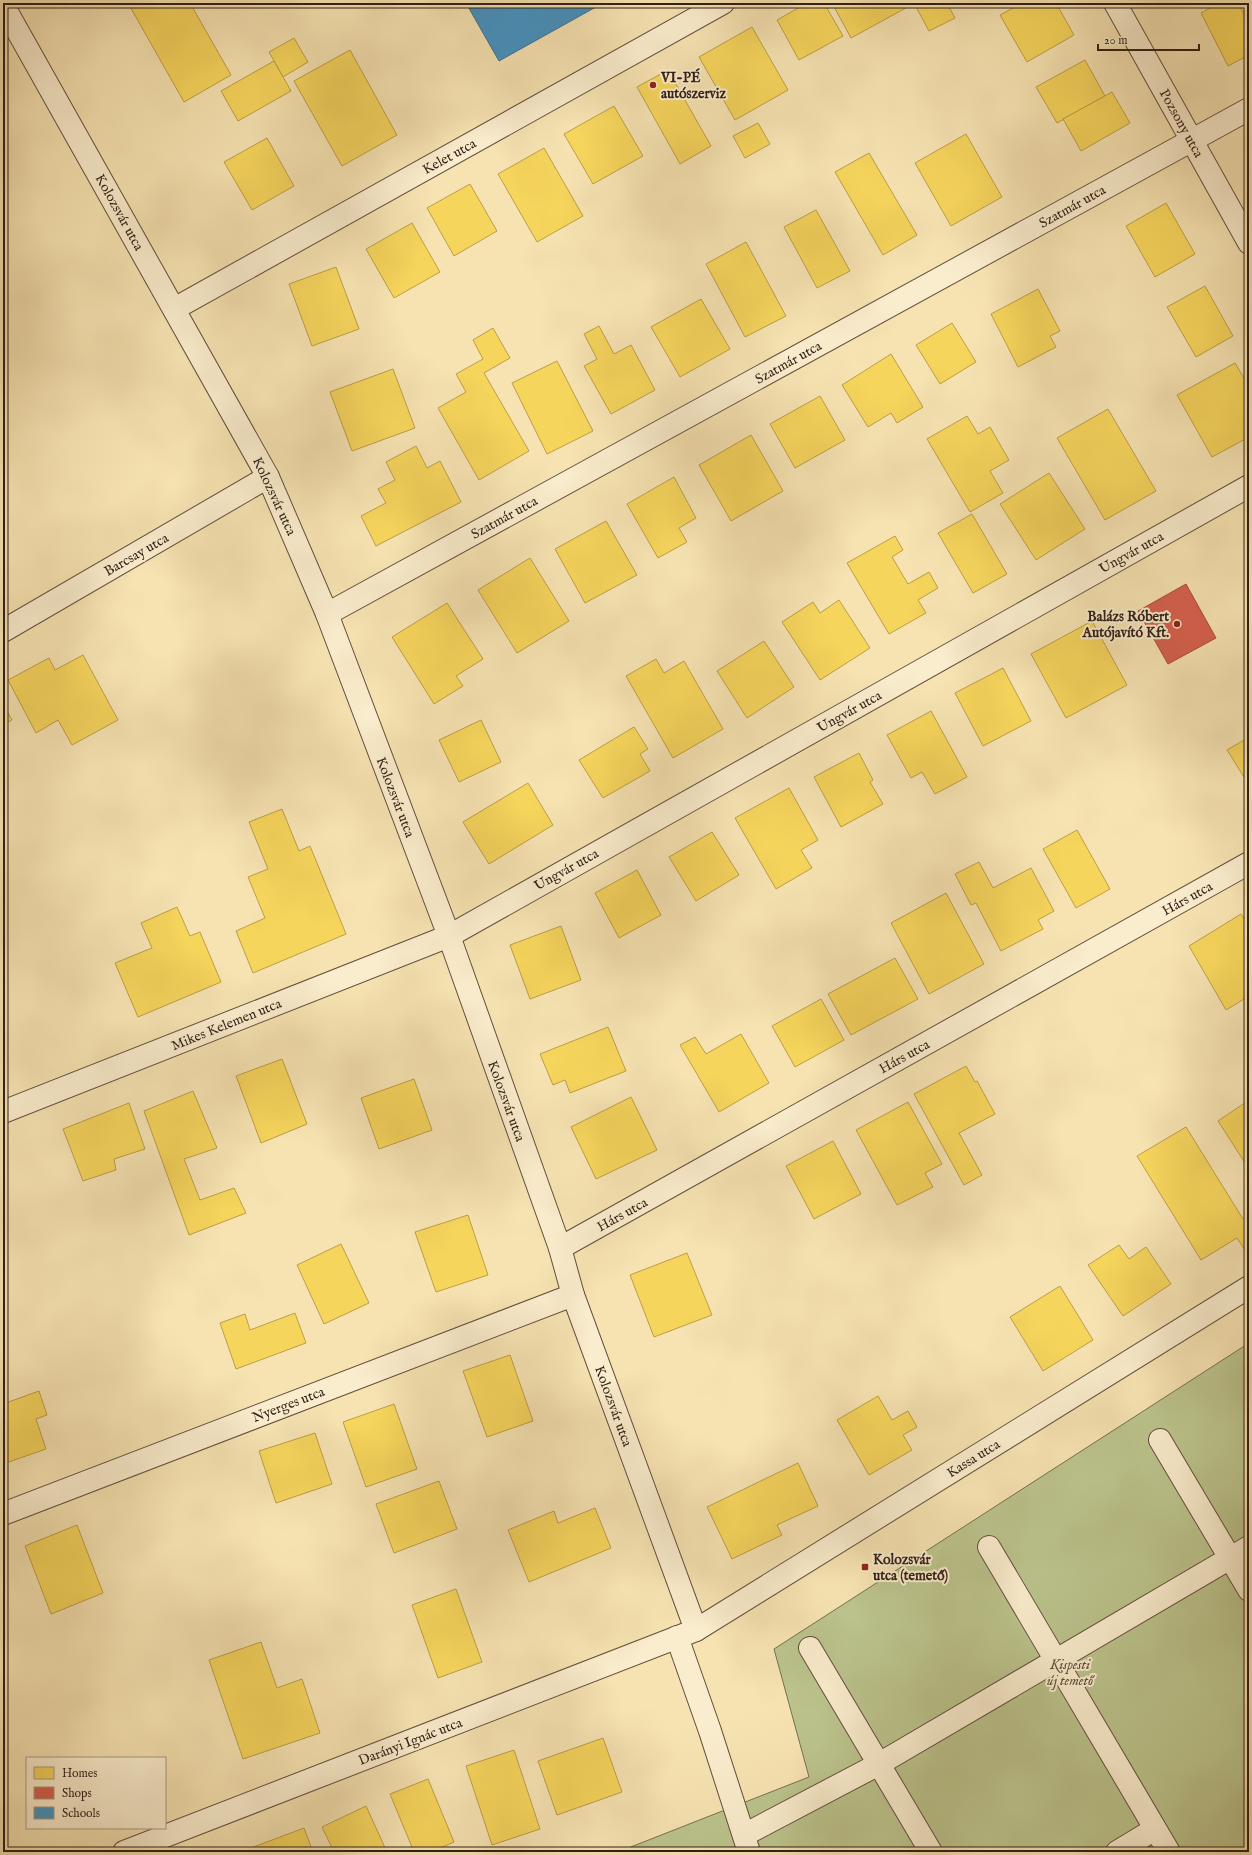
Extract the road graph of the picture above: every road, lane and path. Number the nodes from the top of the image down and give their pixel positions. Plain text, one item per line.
1 (724, 3) edge
2 (1115, 3) edge
3 (8, 5) edge
4 (1249, 109) edge
5 (1192, 141) junction
6 (1249, 243) edge
7 (174, 310) junction
8 (268, 477) junction
9 (1249, 486) edge
10 (327, 614) junction
11 (3, 632) edge
12 (1249, 863) edge
13 (449, 936) junction
14 (3, 1112) edge
15 (560, 1248) junction
16 (1249, 1287) edge
17 (573, 1295) junction
18 (1160, 1440) dead end
19 (3, 1514) edge
20 (1249, 1547) edge
21 (989, 1548) dead end
22 (1230, 1558) junction
23 (1249, 1590) edge
24 (687, 1634) junction
25 (810, 1648) dead end
26 (1056, 1660) junction
27 (879, 1764) junction
28 (1155, 1829) junction
29 (746, 1844) edge
30 (124, 1852) edge
31 (931, 1852) edge
32 (1116, 1852) edge
33 (1169, 1852) edge

1 - 7 street, Kelet utca
2 - 5 street, Pozsony utca
3 - 7 street, Kolozsvár utca
4 - 5 street, Szatmár utca
5 - 6 street, Pozsony utca
5 - 10 street, Szatmár utca
7 - 8 street, Kolozsvár utca
8 - 10 street, Kolozsvár utca
8 - 11 street, Barcsay utca
9 - 13 street, Ungvár utca
10 - 13 street, Kolozsvár utca
12 - 15 street, Hárs utca
13 - 14 street, Mikes Kelemen utca
13 - 15 street, Kolozsvár utca
15 - 17 street, Kolozsvár utca
16 - 24 street, Kassa utca
17 - 19 street, Nyerges utca
17 - 24 street, Kolozsvár utca
18 - 22 street
20 - 22 street
21 - 26 street
22 - 23 street
22 - 26 street
24 - 29 street, Kolozsvár utca
24 - 30 street, Darányi Ignác utca
25 - 27 street
26 - 27 street
26 - 28 street
27 - 29 street
27 - 31 street
28 - 32 street
28 - 33 street

